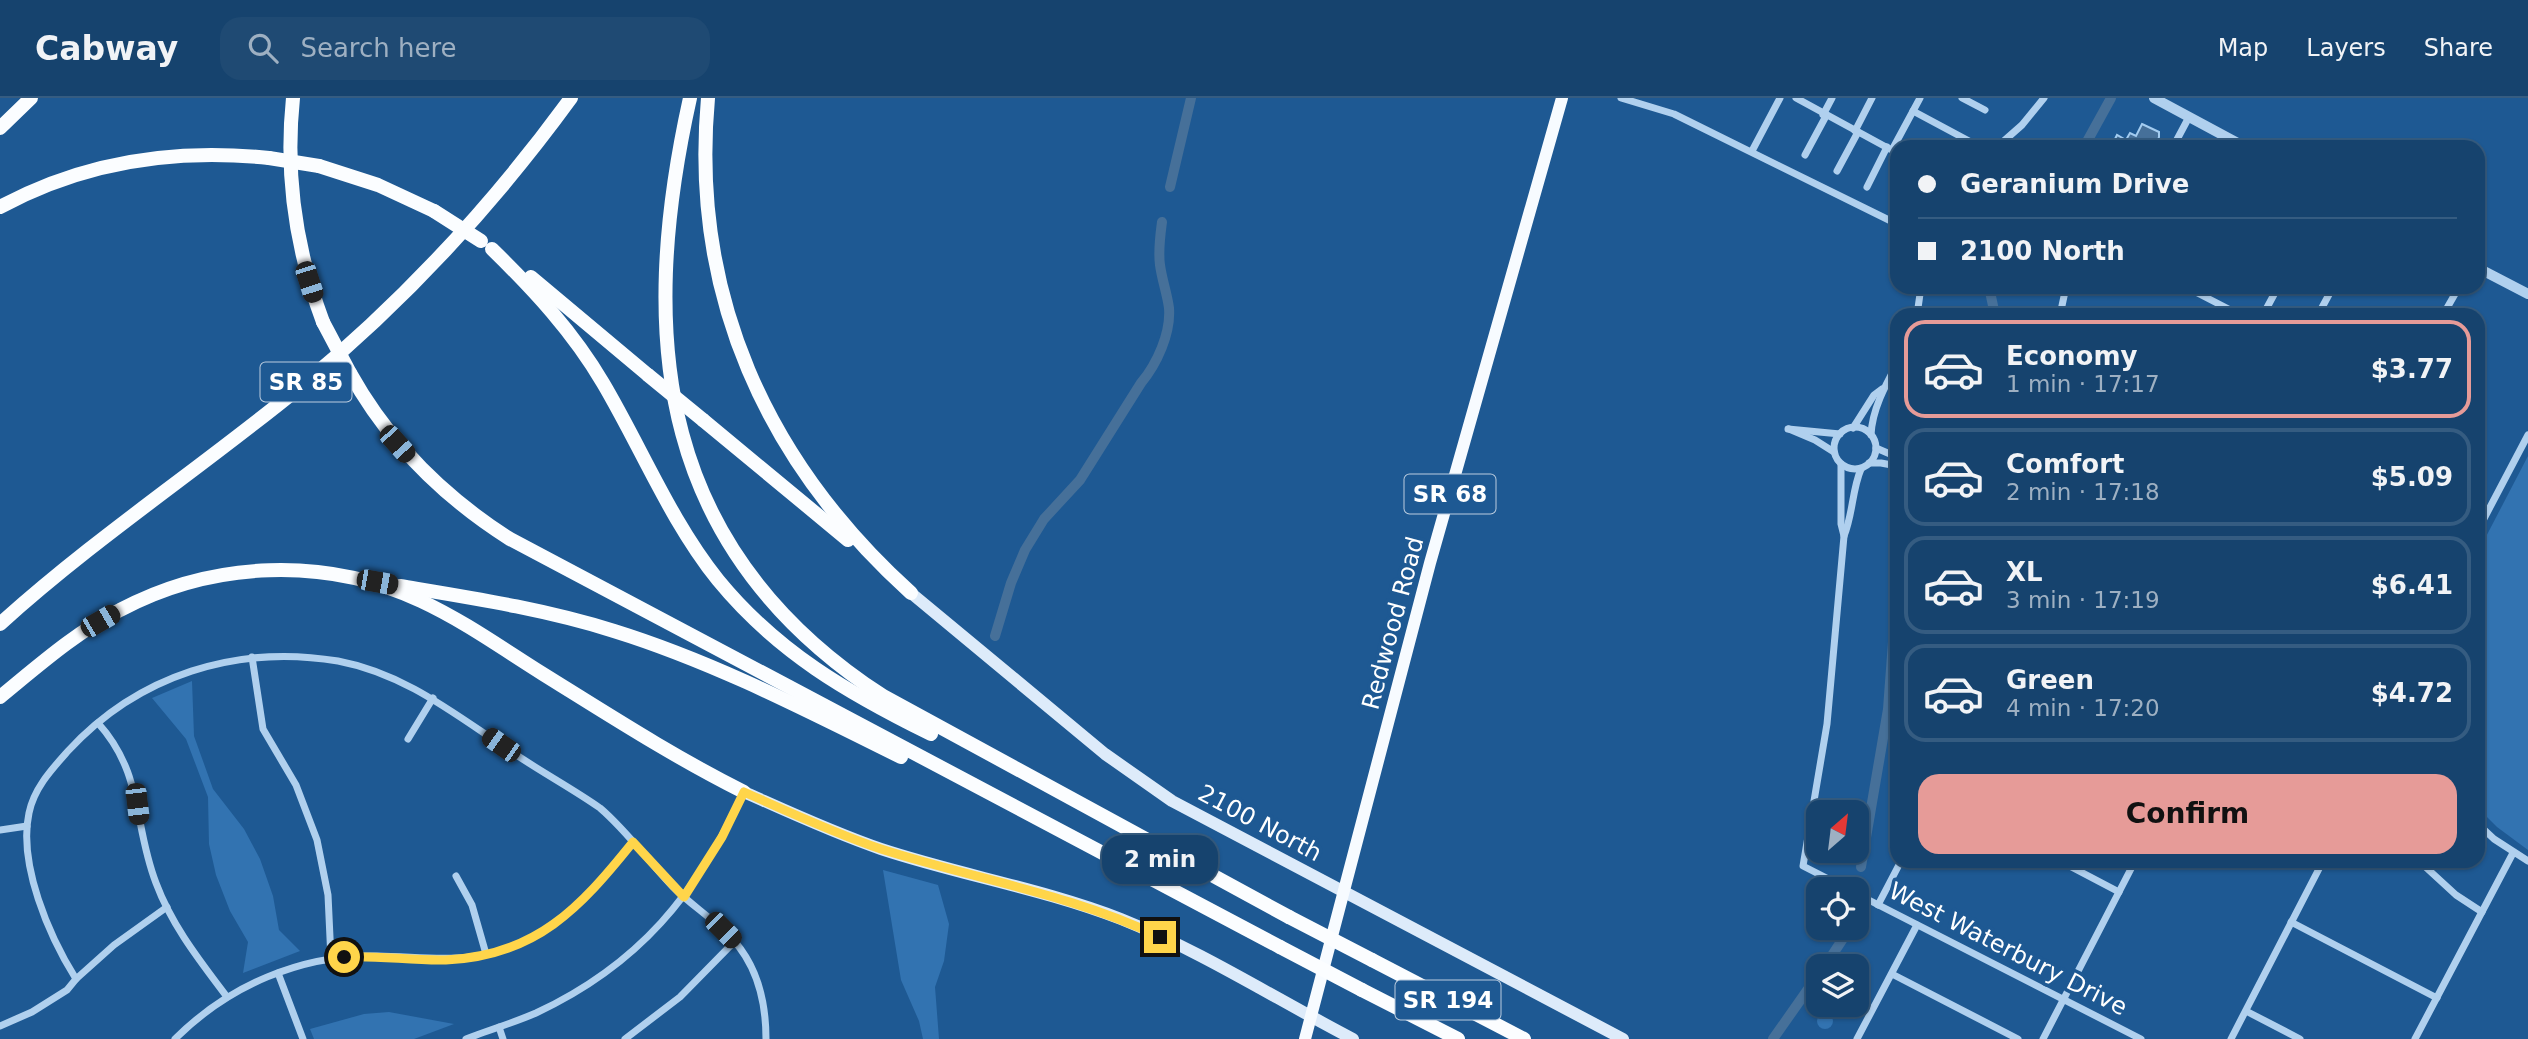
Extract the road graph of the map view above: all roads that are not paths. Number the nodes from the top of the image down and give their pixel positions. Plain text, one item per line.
1 (31, 98) edge
2 (293, 98) edge
3 (571, 98) edge
4 (690, 98) edge
5 (708, 98) edge
6 (1562, 98) edge
7 (1621, 98) edge
8 (1780, 98) edge
9 (1796, 98) edge
10 (1832, 98) edge
11 (1871, 98) edge
12 (1920, 98) edge
13 (1962, 98) edge
14 (2044, 98) edge
15 (2154, 98) edge
16 (1985, 110) dead end
17 (1913, 111) junction
18 (1825, 115) junction
19 (2189, 117) junction
20 (0, 128) edge
21 (1856, 132) junction
22 (1897, 140) edge
23 (1967, 140) edge
24 (2005, 140) edge
25 (2178, 140) edge
26 (2232, 140) edge
27 (1890, 149) edge
28 (1752, 151) junction
29 (1890, 153) edge
30 (1805, 155) dead end
31 (1837, 171) dead end
32 (1867, 187) dead end
33 (0, 206) edge
34 (1890, 220) edge
35 (486, 245) junction
36 (2485, 272) edge
37 (2528, 293) edge
38 (2200, 294) edge
39 (2226, 308) edge
40 (1890, 376) edge
41 (1883, 388) junction
42 (1853, 428) junction
43 (1840, 433) junction
44 (1871, 435) junction
45 (2528, 435) edge
46 (1876, 448) junction
47 (1835, 452) junction
48 (1890, 454) edge
49 (1870, 463) junction
50 (1841, 464) junction
51 (1890, 465) edge
52 (1861, 469) junction
53 (2485, 517) edge
54 (1844, 536) junction
55 (351, 577) junction
56 (911, 593) junction
57 (0, 624) edge
58 (252, 657) junction
59 (0, 697) edge
60 (433, 698) junction
61 (98, 723) junction
62 (408, 739) dead end
63 (744, 792) junction
64 (27, 826) junction
65 (0, 830) edge
66 (2485, 830) edge
67 (1133, 834) junction
68 (633, 842) junction
69 (1090, 847) junction
70 (2513, 853) junction
71 (2528, 861) edge
72 (1897, 868) edge
73 (2073, 868) edge
74 (2131, 868) edge
75 (2319, 868) edge
76 (2427, 868) edge
77 (456, 876) dead end
78 (1825, 877) edge
79 (1345, 891) junction
80 (2119, 892) junction
81 (684, 897) junction
82 (1869, 900) edge
83 (1878, 905) junction
84 (167, 907) junction
85 (2482, 912) junction
86 (2291, 922) junction
87 (1917, 925) junction
88 (735, 941) junction
89 (486, 954) junction
90 (331, 959) junction
91 (278, 972) junction
92 (1892, 974) junction
93 (76, 979) junction
94 (227, 997) junction
95 (2437, 998) junction
96 (2063, 1001) junction
97 (2246, 1011) junction
98 (1311, 1017) junction
99 (0, 1026) edge
100 (499, 1027) junction
101 (1349, 1037) edge
102 (175, 1039) edge
103 (303, 1039) edge
104 (466, 1039) edge
105 (503, 1039) edge
106 (625, 1039) edge
107 (766, 1039) edge
108 (1305, 1039) edge
109 (1458, 1039) edge
110 (1524, 1039) edge
111 (1623, 1039) edge
112 (1857, 1039) edge
113 (2018, 1039) edge
114 (2043, 1039) edge
115 (2141, 1039) edge
116 (2231, 1039) edge
117 (2300, 1039) edge
118 (2415, 1039) edge

1 - 20 highway
2 - 69 highway, bridge
3 - 57 highway, SR 85
4 - 67 highway
5 - 56 highway
6 - 79 main road, Redwood Road / SR 68
7 - 28 street
8 - 28 street
9 - 18 street
10 - 18 street
11 - 21 street
12 - 17 street
13 - 16 street
14 - 24 street
15 - 19 street
17 - 22 street
17 - 23 street
18 - 21 street
18 - 30 street
19 - 25 street
19 - 26 street
21 - 27 street
21 - 31 street
28 - 34 street
29 - 32 street
33 - 35 highway, bridge
35 - 56 highway, bridge
35 - 67 highway
36 - 37 street
38 - 39 street
40 - 41 street
41 - 42 street
41 - 44 street
42 - 43 street
42 - 44 street
43 - 47 street
43 - 47 street
44 - 46 street
45 - 53 street
46 - 48 street
46 - 49 street
47 - 50 street
49 - 51 street
49 - 52 street
50 - 52 street
50 - 54 street
52 - 54 street
54 - 78 street
55 - 59 highway
55 - 63 highway
55 - 69 highway
56 - 79 main road, 2100 North
58 - 60 street
58 - 61 street
58 - 90 street
60 - 62 street
60 - 68 street
61 - 64 street
61 - 84 street
63 - 81 street
63 - 98 main road
64 - 65 street
64 - 93 street
66 - 70 street
67 - 110 highway, SR 194, bridge
68 - 81 street
68 - 89 street
69 - 109 highway, SR 194, bridge
70 - 71 street
70 - 85 street
72 - 83 street
73 - 80 street
74 - 80 street
75 - 86 street
76 - 85 street
77 - 89 street
79 - 98 main road, Redwood Road / SR 68
79 - 111 main road, 2100 North
80 - 96 street
81 - 88 street
81 - 100 street
82 - 83 street, West Waterbury Drive
83 - 87 street, West Waterbury Drive
84 - 93 street
84 - 94 street
85 - 95 street
86 - 95 street
86 - 97 street
87 - 92 street
87 - 96 street, West Waterbury Drive
88 - 106 street
88 - 107 street
89 - 90 street
90 - 91 street
91 - 94 street
91 - 103 street
92 - 112 street
92 - 113 street
93 - 99 street
94 - 102 street
95 - 118 street
96 - 114 street
96 - 115 street, West Waterbury Drive
97 - 116 street
97 - 117 street
98 - 101 main road
98 - 108 main road, Redwood Road / SR 68
100 - 104 street
100 - 105 street

